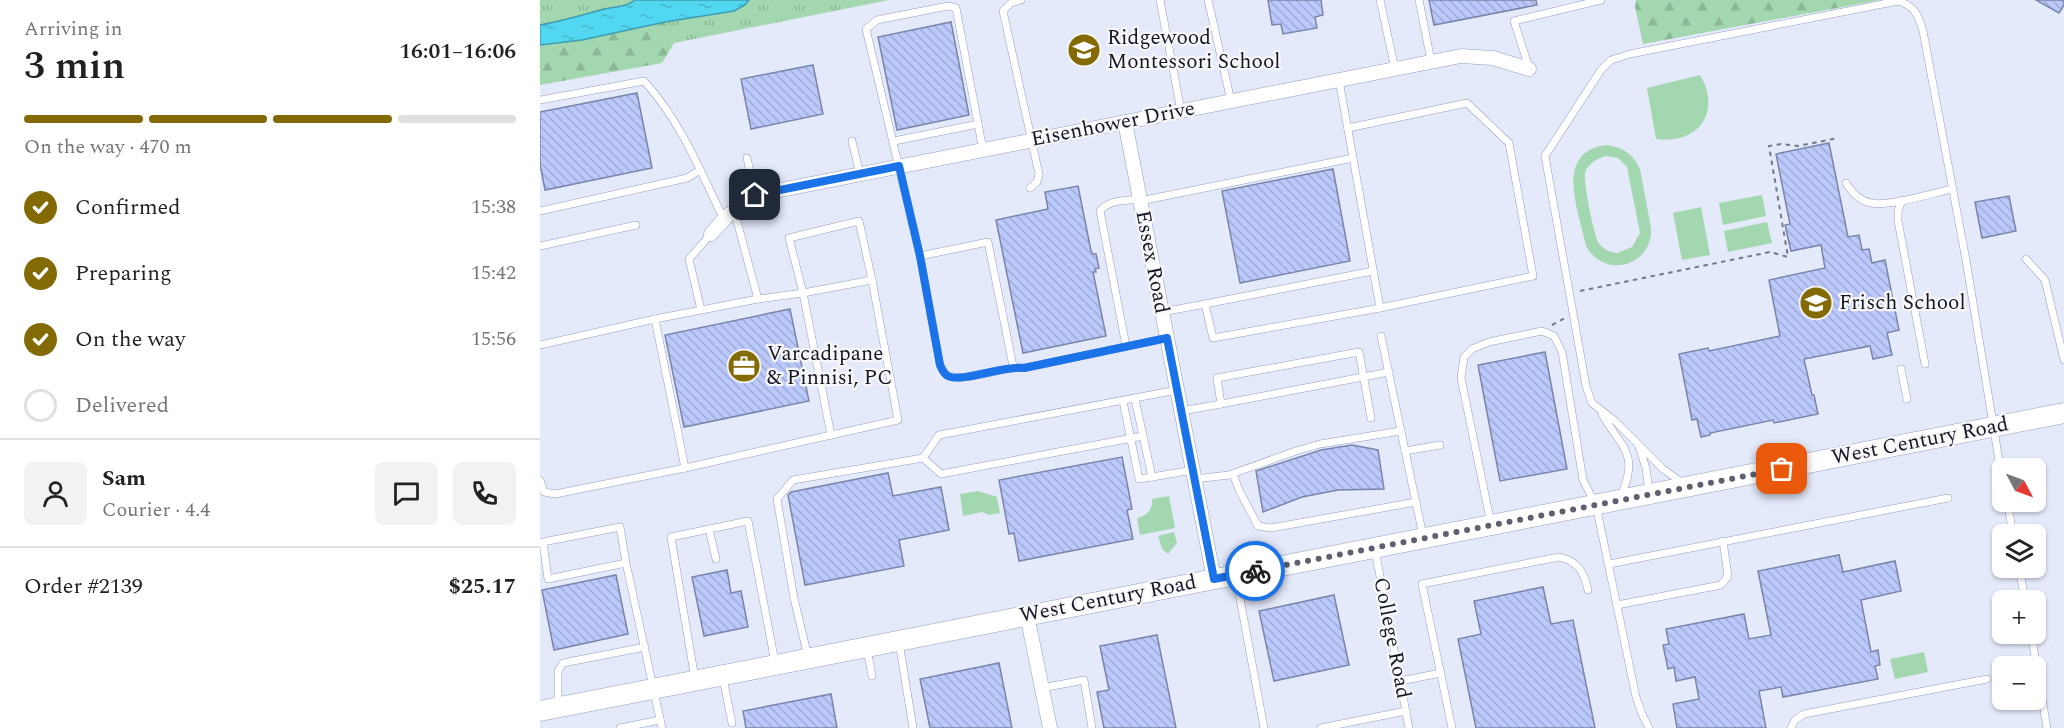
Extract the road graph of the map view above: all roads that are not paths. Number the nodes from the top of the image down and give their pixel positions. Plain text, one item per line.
1 (1021, 0) edge
2 (1160, 0) edge
3 (1208, 0) edge
4 (1380, 0) edge
5 (1419, 0) edge
6 (1601, 0) edge
7 (1431, 61) junction
8 (1395, 69) junction
9 (1529, 69) joint
10 (1339, 80) junction
11 (540, 100) edge
12 (1231, 101) junction
13 (1181, 111) junction
14 (1125, 122) junction
15 (978, 124) junction
16 (1348, 128) junction
17 (1030, 140) junction
18 (852, 141) dead end
19 (894, 141) junction
20 (983, 150) junction
21 (747, 158) dead end
22 (1353, 158) junction
23 (899, 166) junction
24 (700, 170) junction
25 (860, 174) junction
26 (1846, 183) dead end
27 (1030, 188) dead end
28 (1952, 189) junction
29 (755, 195) junction
30 (1140, 200) junction
31 (1902, 200) junction
32 (540, 211) edge
33 (729, 215) junction
34 (636, 225) dead end
35 (711, 234) joint
36 (540, 246) edge
37 (920, 256) junction
38 (2026, 259) dead end
39 (1373, 271) junction
40 (872, 280) junction
41 (803, 293) junction
42 (758, 299) junction
43 (1205, 304) junction
44 (1380, 308) junction
45 (701, 310) junction
46 (1162, 312) junction
47 (655, 319) junction
48 (1381, 336) dead end
49 (1167, 338) junction
50 (540, 345) edge
51 (1126, 346) junction
52 (2064, 360) edge
53 (1924, 364) dead end
54 (1013, 366) junction
55 (1901, 369) dead end
56 (1389, 372) junction
57 (1363, 377) junction
58 (1177, 390) junction
59 (1135, 399) junction
60 (1908, 399) dead end
61 (1123, 401) junction
62 (1221, 404) junction
63 (1600, 409) junction
64 (1182, 411) junction
65 (2064, 413) edge
66 (1371, 418) dead end
67 (1993, 428) junction
68 (1401, 431) junction
69 (831, 435) junction
70 (1143, 436) junction
71 (1130, 438) junction
72 (1638, 443) junction
73 (1440, 445) dead end
74 (1405, 451) junction
75 (923, 458) junction
76 (1998, 458) edge
77 (685, 468) junction
78 (1233, 474) junction
79 (1194, 475) junction
80 (1152, 477) junction
81 (540, 480) edge
82 (1688, 487) junction
83 (1650, 494) junction
84 (1948, 498) dead end
85 (1619, 500) junction
86 (1416, 501) junction
87 (1596, 505) junction
88 (1491, 525) junction
89 (709, 529) junction
90 (1423, 538) junction
91 (1723, 541) junction
92 (1375, 548) junction
93 (716, 560) dead end
94 (626, 563) junction
95 (1609, 564) junction
96 (1236, 574) junction
97 (1214, 579) junction
98 (1588, 590) dead end
99 (1617, 604) junction
100 (1028, 615) junction
101 (898, 640) junction
102 (2033, 644) edge
103 (866, 646) junction
104 (645, 647) junction
105 (808, 658) junction
106 (775, 665) junction
107 (1441, 673) junction
108 (723, 675) junction
109 (872, 676) dead end
110 (1987, 679) dead end
111 (696, 681) junction
112 (1400, 681) junction
113 (1042, 688) junction
114 (654, 689) junction
115 (549, 710) edge
116 (1406, 711) junction
117 (732, 723) dead end
118 (661, 724) edge
119 (620, 728) edge
120 (913, 728) edge
121 (1050, 728) edge
122 (1092, 728) edge
123 (1264, 728) edge
124 (1322, 728) edge
125 (1409, 728) edge
126 (1452, 728) edge
127 (1649, 728) edge
128 (1791, 728) edge
129 (2047, 728) edge

1 - 17 lane
2 - 13 lane
3 - 12 lane
4 - 8 lane
5 - 7 lane
6 - 9 lane
7 - 8 street, Eisenhower Drive
7 - 9 street, Eisenhower Drive
8 - 10 street, Eisenhower Drive
10 - 12 street, Eisenhower Drive
10 - 16 lane
11 - 24 lane
12 - 13 street, Eisenhower Drive
13 - 14 street, Eisenhower Drive
14 - 17 street, Eisenhower Drive
14 - 30 street, Essex Road
15 - 19 lane
15 - 19 lane
15 - 20 lane
16 - 22 lane
16 - 44 lane
17 - 20 street, Eisenhower Drive
17 - 27 lane
18 - 25 lane
19 - 23 lane
20 - 23 street, Eisenhower Drive
21 - 29 lane
22 - 30 lane
22 - 39 lane
23 - 25 street, Eisenhower Drive
23 - 37 lane
24 - 32 lane
24 - 33 lane
25 - 29 street, Eisenhower Drive
26 - 31 lane
28 - 31 lane
28 - 63 lane
28 - 67 lane
29 - 33 street, Eisenhower Drive
30 - 46 street, Essex Road
30 - 51 lane
31 - 53 lane
33 - 35 street, Eisenhower Drive
33 - 42 lane
34 - 36 lane
35 - 45 lane
37 - 54 lane
37 - 54 lane
38 - 52 lane
39 - 43 lane
39 - 44 lane
40 - 41 lane
40 - 41 lane
40 - 69 lane
41 - 42 lane
41 - 69 lane
42 - 45 lane
43 - 44 lane
43 - 46 lane
45 - 47 lane
46 - 49 street, Essex Road
47 - 50 lane
47 - 77 lane
48 - 56 lane
49 - 51 lane
49 - 58 street, Essex Road
51 - 54 lane
55 - 60 lane
56 - 57 lane
56 - 68 lane
57 - 62 lane
57 - 62 lane
57 - 66 lane
58 - 59 lane
58 - 64 street, Essex Road
59 - 61 lane
59 - 70 lane
61 - 71 lane
61 - 75 lane
62 - 64 lane
63 - 72 lane
63 - 85 lane
64 - 79 street, Essex Road
65 - 67 main road, West Century Road
67 - 76 lane
67 - 82 main road, West Century Road
68 - 74 lane
68 - 78 lane
69 - 77 lane
70 - 71 lane
70 - 80 lane
71 - 75 lane
71 - 80 lane
72 - 82 lane
72 - 83 lane
73 - 74 lane
74 - 86 lane
75 - 105 lane
77 - 81 lane
78 - 79 lane
78 - 86 lane
79 - 80 lane
79 - 97 street, Essex Road
82 - 83 main road, West Century Road
83 - 85 main road, West Century Road
84 - 91 lane
85 - 87 main road, West Century Road
86 - 90 lane
87 - 88 main road, West Century Road
87 - 88 lane
87 - 95 lane
88 - 90 main road, West Century Road
89 - 93 lane
89 - 106 lane
89 - 111 lane
90 - 92 main road, West Century Road
91 - 95 lane
91 - 99 lane
92 - 96 main road, West Century Road
92 - 112 lane, College Road
94 - 94 lane
94 - 104 lane
95 - 99 lane
96 - 97 main road, West Century Road
96 - 123 lane
97 - 100 main road, West Century Road
98 - 107 lane
99 - 127 lane
100 - 101 main road, West Century Road
100 - 113 street
101 - 103 main road, West Century Road
101 - 120 lane
102 - 129 lane
103 - 105 main road, West Century Road
103 - 109 lane
104 - 114 lane
104 - 115 lane
105 - 106 main road, West Century Road
106 - 108 main road, West Century Road
107 - 112 lane
107 - 126 lane
108 - 111 main road, West Century Road
108 - 117 lane
110 - 128 lane
111 - 114 main road, West Century Road
112 - 116 lane, College Road
113 - 121 street
113 - 122 lane
114 - 115 main road, West Century Road
114 - 118 lane
116 - 124 lane
116 - 125 lane, College Road
118 - 119 lane

